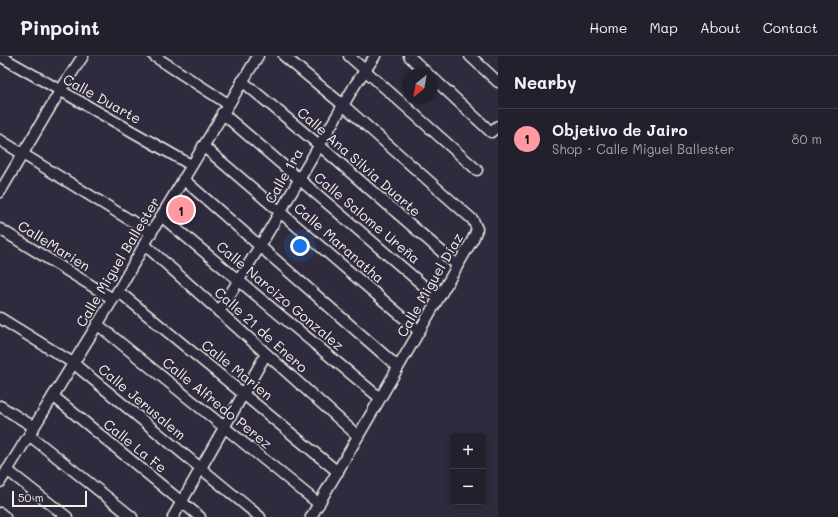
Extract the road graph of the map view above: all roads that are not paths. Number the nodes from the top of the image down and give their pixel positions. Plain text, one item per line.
1 (0, 56) edge
2 (83, 56) edge
3 (154, 56) edge
4 (258, 56) edge
5 (284, 56) edge
6 (349, 56) edge
7 (375, 56) edge
8 (409, 56) edge
9 (470, 56) edge
10 (422, 68) edge
11 (365, 70) junction
12 (242, 81) junction
13 (438, 82) edge
14 (498, 82) edge
15 (60, 91) junction
16 (228, 104) junction
17 (343, 105) junction
18 (222, 113) junction
19 (495, 129) edge
20 (0, 140) edge
21 (319, 145) junction
22 (203, 146) junction
23 (23, 154) junction
24 (191, 165) junction
25 (477, 170) dead end
26 (183, 179) junction
27 (299, 179) junction
28 (0, 192) edge
29 (280, 212) junction
30 (161, 216) junction
31 (0, 229) edge
32 (151, 233) junction
33 (144, 244) junction
34 (260, 246) junction
35 (457, 265) junction
36 (239, 280) junction
37 (115, 295) junction
38 (438, 298) junction
39 (219, 312) junction
40 (0, 318) edge
41 (97, 324) junction
42 (419, 331) junction
43 (266, 354) junction
44 (73, 363) junction
45 (398, 367) junction
46 (243, 394) junction
47 (53, 396) junction
48 (380, 398) junction
49 (0, 406) edge
50 (224, 427) junction
51 (31, 431) junction
52 (358, 436) junction
53 (200, 468) junction
54 (8, 470) junction
55 (338, 472) junction
56 (0, 482) edge
57 (181, 502) junction
58 (318, 504) junction
59 (0, 513) edge
60 (5, 517) edge
61 (67, 517) edge
62 (132, 517) edge
63 (173, 517) edge
64 (200, 517) edge
65 (260, 517) edge
66 (311, 517) edge

1 - 15 street, Calle Duarte
2 - 15 street
3 - 16 street
4 - 12 street, Calle Miguel Ballester
5 - 17 street, Calle Miguel Díaz
6 - 11 street
7 - 11 street, Calle 1ra
8 - 10 street
9 - 14 street
11 - 17 street, Calle 1ra
11 - 25 street
12 - 16 street, Calle Miguel Ballester
12 - 21 street, Calle Ana Silvia Duarte
13 - 19 street
15 - 23 street
15 - 24 street, Calle Duarte
16 - 18 street, Calle Miguel Ballester
17 - 21 street, Calle 1ra
17 - 35 street, Calle Miguel Díaz
18 - 22 street, Calle Miguel Ballester
18 - 27 street, Calle Salome Ureña
20 - 23 street
21 - 27 street, Calle 1ra
21 - 35 street, Calle Ana Silvia Duarte
22 - 24 street, Calle Miguel Ballester
22 - 29 street, Calle Maranatha
23 - 28 street
23 - 32 street
24 - 26 street, Calle Miguel Ballester
26 - 30 street, Calle Miguel Ballester
26 - 34 street
27 - 29 street, Calle 1ra
27 - 38 street, Calle Salome Ureña
29 - 34 street, Calle 1ra
29 - 42 street, Calle Maranatha
30 - 32 street, Calle Miguel Ballester
30 - 36 street, Calle Narcizo Gonzalez
31 - 37 street, CalleMarien
32 - 33 street, Calle Miguel Ballester
33 - 37 street, Calle Miguel Ballester
33 - 39 street, Calle 21 de Enero
34 - 36 street, Calle 1ra
34 - 45 street
35 - 38 street, Calle Miguel Díaz
36 - 39 street, Calle 1ra
36 - 48 street, Calle Narcizo Gonzalez
37 - 41 street, Calle Miguel Ballester
37 - 46 street, Calle Marien
38 - 42 street, Calle Miguel Díaz
39 - 43 street, Calle 21 de Enero
40 - 44 street, Calle Jerusalem
41 - 44 street, Calle Miguel Ballester
41 - 50 street, Calle Alfredo Perez
42 - 45 street, Calle Miguel Díaz
43 - 46 street
43 - 52 street, Calle 21 de Enero
44 - 47 street, Calle Miguel Ballester
44 - 53 street, Calle Jerusalem
45 - 48 street, Calle Miguel Díaz
46 - 50 street
46 - 55 street, Calle Marien
47 - 51 street, Calle Miguel Ballester
47 - 57 street, Calle La Fe
48 - 52 street, Calle Miguel Díaz
49 - 51 street
50 - 53 street
50 - 58 street, Calle Alfredo Perez
51 - 54 street, Calle Miguel Ballester
51 - 62 street
52 - 55 street, Calle Miguel Díaz
53 - 57 street
53 - 65 street, Calle Jerusalem
54 - 56 street, Calle Miguel Ballester
54 - 61 street
55 - 58 street, Calle Miguel Díaz
57 - 63 street
57 - 64 street, Calle La Fe
58 - 66 street, Calle Miguel Díaz
59 - 60 street

